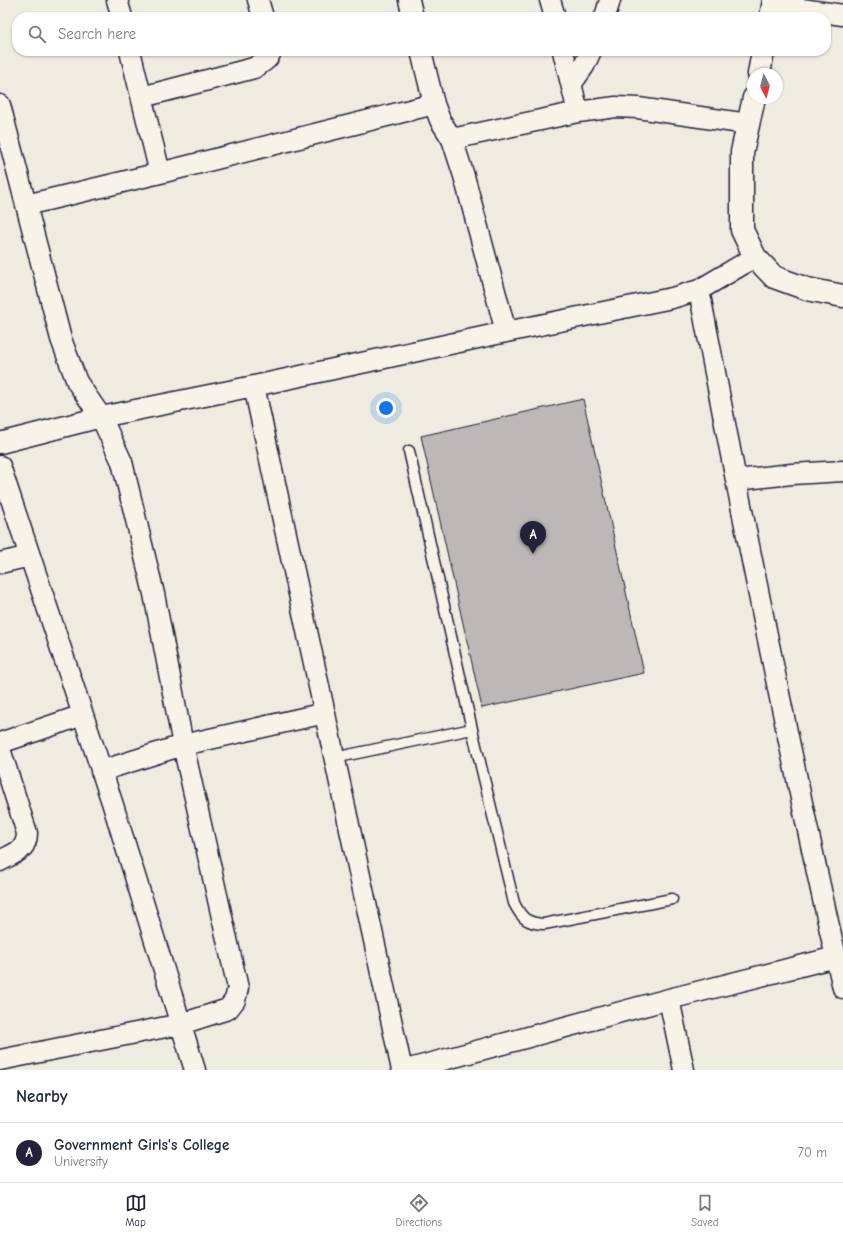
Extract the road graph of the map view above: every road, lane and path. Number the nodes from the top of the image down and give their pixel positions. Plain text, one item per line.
1 (118, 0) edge
2 (258, 0) edge
3 (409, 0) edge
4 (550, 0) edge
5 (610, 0) edge
6 (773, 7) edge
7 (121, 12) edge
8 (262, 12) edge
9 (412, 12) edge
10 (553, 12) edge
11 (606, 12) edge
12 (817, 12) edge
13 (831, 14) edge
14 (843, 15) edge
15 (131, 56) edge
16 (269, 56) edge
17 (422, 56) edge
18 (564, 56) edge
19 (589, 56) edge
20 (763, 56) edge
21 (760, 68) edge
22 (572, 83) junction
23 (142, 97) junction
24 (434, 104) junction
25 (753, 104) edge
26 (0, 105) edge
27 (578, 112) junction
28 (748, 124) junction
29 (452, 139) junction
30 (160, 173) junction
31 (26, 205) junction
32 (755, 257) junction
33 (699, 290) junction
34 (843, 296) edge
35 (506, 332) junction
36 (254, 386) junction
37 (101, 417) junction
38 (0, 443) edge
39 (410, 451) dead end
40 (0, 466) edge
41 (843, 471) edge
42 (736, 480) junction
43 (30, 556) junction
44 (0, 563) edge
45 (324, 713) junction
46 (83, 715) junction
47 (472, 729) junction
48 (0, 743) edge
49 (184, 745) junction
50 (0, 748) edge
51 (334, 758) junction
52 (101, 771) junction
53 (0, 861) edge
54 (672, 899) dead end
55 (836, 958) junction
56 (843, 988) edge
57 (669, 1000) junction
58 (181, 1024) junction
59 (0, 1060) edge
60 (195, 1070) edge
61 (402, 1070) edge
62 (406, 1070) edge
63 (684, 1070) edge

1 - 7 street
2 - 8 street
3 - 9 street
4 - 10 street
5 - 11 street
6 - 12 street
13 - 14 street
15 - 23 street
16 - 23 street
17 - 24 street
18 - 22 street
19 - 22 street
20 - 21 main road
22 - 27 street
23 - 30 street
24 - 29 street
24 - 30 street
25 - 28 main road
26 - 31 street
27 - 28 street
27 - 29 street
28 - 32 main road
29 - 35 street
30 - 31 street
31 - 37 street
32 - 33 street
32 - 34 main road
33 - 35 street
33 - 42 street
35 - 36 street
36 - 37 street
36 - 45 street
37 - 38 street
37 - 49 street
39 - 47 lane
40 - 43 street
41 - 42 street
42 - 55 street
43 - 44 street
43 - 46 street
45 - 49 street
45 - 51 street
46 - 48 street
46 - 52 street
47 - 51 lane
47 - 54 lane
49 - 52 street
49 - 58 street
50 - 53 street
51 - 61 street
52 - 58 street
55 - 56 street
55 - 57 street
57 - 62 street
57 - 63 street
58 - 59 street
58 - 60 street

